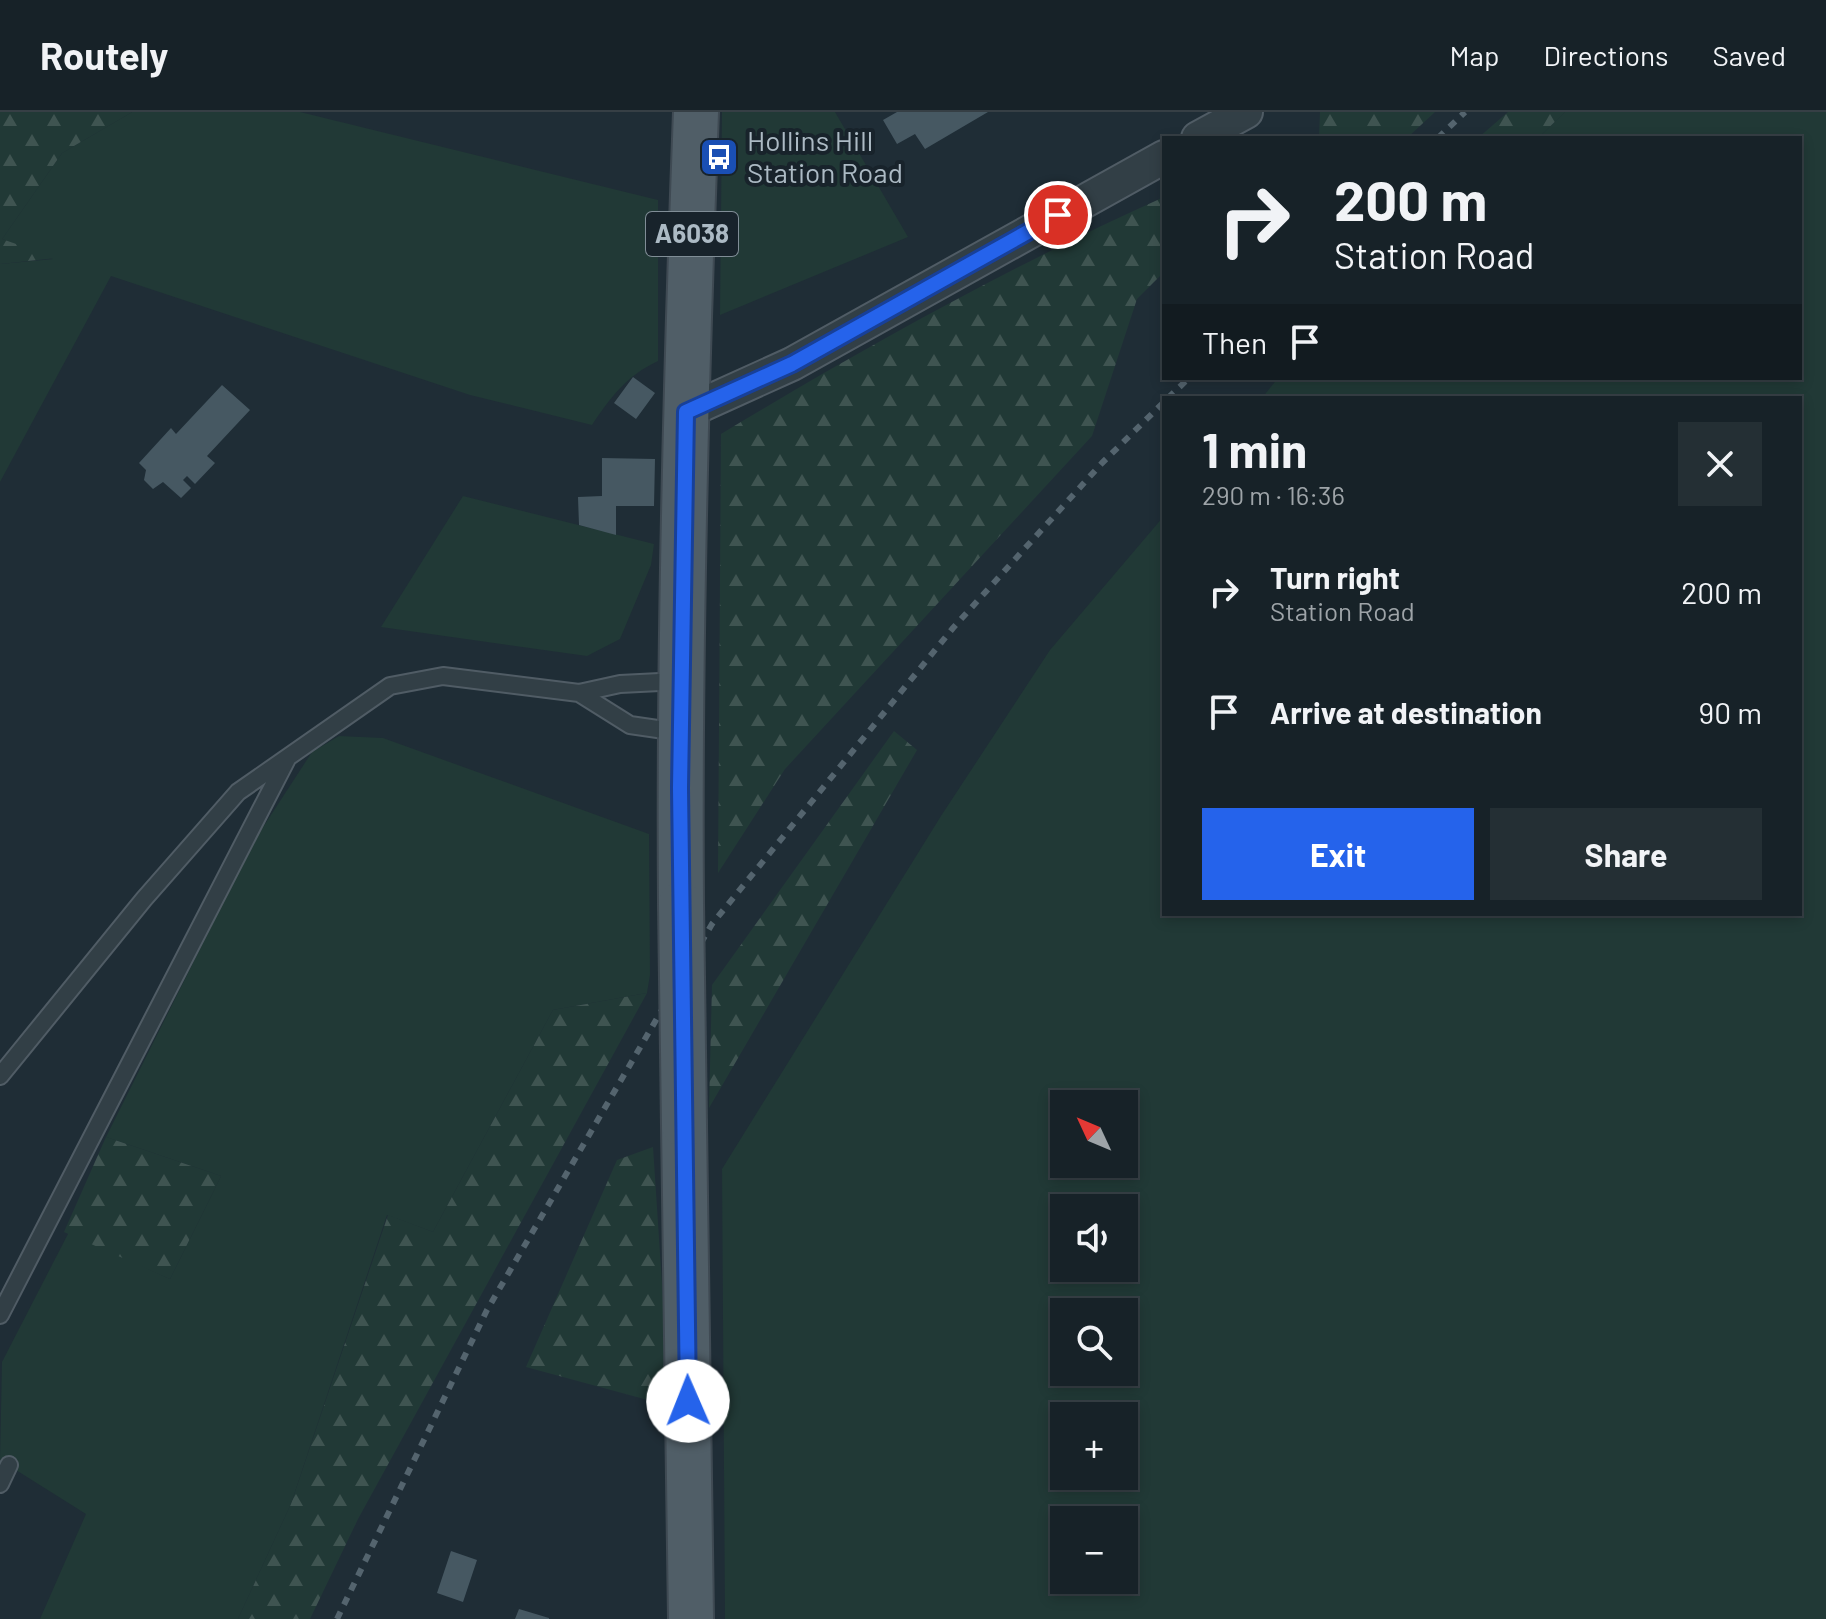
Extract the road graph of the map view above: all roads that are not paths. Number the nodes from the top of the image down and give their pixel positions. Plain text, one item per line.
1 (696, 112) edge
2 (1246, 112) edge
3 (1202, 136) edge
4 (1162, 158) edge
5 (686, 412) junction
6 (681, 681) junction
7 (579, 693) junction
8 (680, 732) junction
9 (287, 758) junction
10 (0, 1076) edge
11 (0, 1315) edge
12 (9, 1465) dead end
13 (0, 1484) edge
14 (691, 1619) edge

1 - 5 main road, A6038
2 - 3 street
4 - 5 street
5 - 6 main road, A6038
6 - 7 lane
6 - 8 main road, A6038
7 - 8 lane
7 - 9 lane
8 - 14 main road, A6038, bridge
9 - 10 lane
9 - 11 lane
12 - 13 lane

